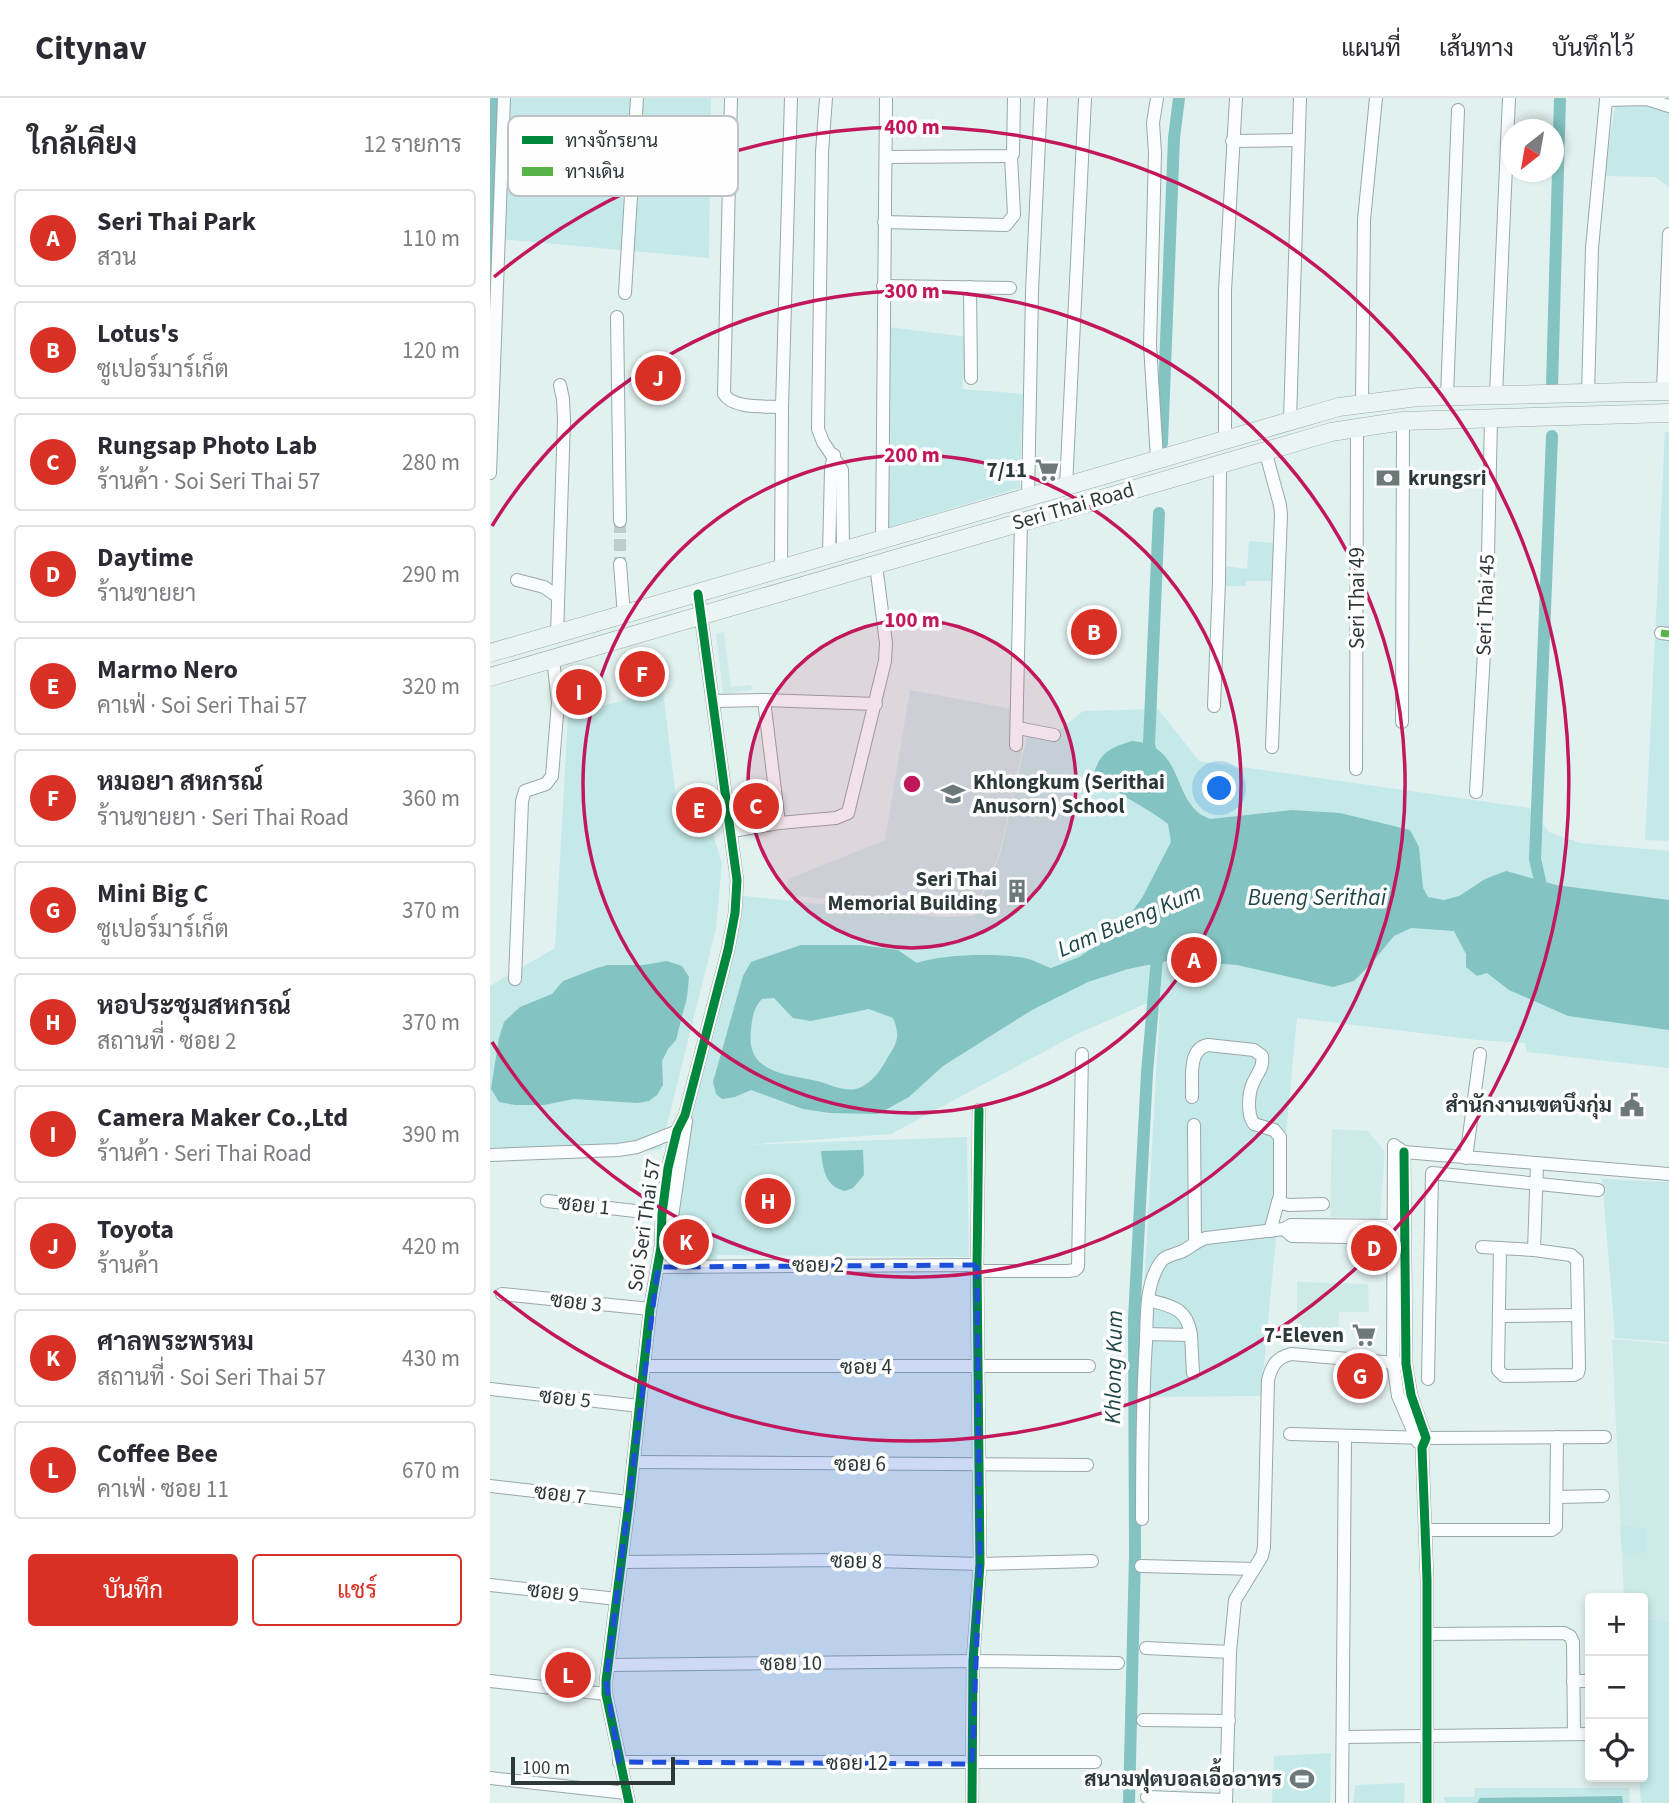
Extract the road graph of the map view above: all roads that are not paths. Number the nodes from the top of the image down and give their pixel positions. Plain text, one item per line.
1 (504, 98) edge
2 (637, 98) edge
3 (731, 98) edge
4 (791, 98) edge
5 (826, 98) edge
6 (886, 98) edge
7 (1014, 98) edge
8 (1041, 98) edge
9 (1086, 98) edge
10 (1157, 98) edge
11 (1236, 98) edge
12 (1300, 98) edge
13 (1376, 98) edge
14 (1510, 98) edge
15 (1606, 99) edge
16 (1669, 106) edge
17 (1458, 110) dead end
18 (636, 116) edge
19 (731, 116) edge
20 (1298, 140) junction
21 (1233, 141) junction
22 (1011, 156) junction
23 (886, 157) junction
24 (631, 196) edge
25 (729, 196) edge
26 (884, 222) junction
27 (1669, 234) edge
28 (495, 274) edge
29 (883, 286) junction
30 (970, 288) junction
31 (1010, 288) dead end
32 (625, 293) dead end
33 (617, 317) dead end
34 (971, 378) dead end
35 (560, 385) dead end
36 (1666, 391) edge
37 (1588, 393) junction
38 (1496, 395) junction
39 (1447, 396) junction
40 (1362, 403) junction
41 (782, 407) junction
42 (1669, 413) edge
43 (1490, 418) junction
44 (1290, 420) junction
45 (1403, 421) junction
46 (1357, 426) junction
47 (1225, 439) junction
48 (1265, 450) junction
49 (1157, 459) junction
50 (1220, 463) junction
51 (490, 473) edge
52 (1066, 486) junction
53 (1028, 497) junction
54 (620, 520) tunnel mouth
55 (1021, 521) junction
56 (882, 540) junction
57 (836, 553) junction
58 (620, 564) tunnel mouth
59 (876, 565) junction
60 (781, 569) junction
61 (517, 580) dead end
62 (698, 594) junction
63 (557, 596) junction
64 (624, 616) junction
65 (702, 616) junction
66 (556, 635) junction
67 (495, 652) edge
68 (553, 659) junction
69 (495, 675) edge
70 (764, 700) junction
71 (714, 701) junction
72 (876, 704) junction
73 (1214, 706) dead end
74 (1402, 722) dead end
75 (1018, 729) junction
76 (1054, 735) dead end
77 (1016, 745) dead end
78 (1272, 747) dead end
79 (1356, 769) dead end
80 (1476, 792) dead end
81 (779, 823) junction
82 (732, 831) junction
83 (515, 979) dead end
84 (1082, 1054) dead end
85 (1480, 1054) dead end
86 (1192, 1097) dead end
87 (979, 1110) dead end
88 (1194, 1125) dead end
89 (682, 1130) junction
90 (490, 1155) edge
91 (1466, 1158) junction
92 (1537, 1164) junction
93 (1669, 1174) edge
94 (1538, 1183) junction
95 (1598, 1190) dead end
96 (547, 1201) dead end
97 (1278, 1202) junction
98 (1323, 1204) dead end
99 (662, 1214) junction
100 (1277, 1230) junction
101 (1399, 1232) junction
102 (1429, 1234) junction
103 (1195, 1241) junction
104 (661, 1247) junction
105 (1482, 1247) dead end
106 (1500, 1248) junction
107 (1534, 1250) junction
108 (659, 1267) junction
109 (977, 1268) junction
110 (1399, 1282) junction
111 (502, 1294) dead end
112 (1149, 1300) junction
113 (650, 1309) junction
114 (1578, 1315) junction
115 (1499, 1316) junction
116 (1146, 1334) junction
117 (1191, 1335) junction
118 (1393, 1362) junction
119 (1406, 1364) junction
120 (643, 1366) junction
121 (979, 1367) junction
122 (1089, 1367) dead end
123 (1193, 1373) dead end
124 (1427, 1379) dead end
125 (491, 1389) edge
126 (639, 1406) junction
127 (1290, 1434) dead end
128 (1345, 1436) junction
129 (1557, 1437) junction
130 (1605, 1437) dead end
131 (1420, 1441) junction
132 (633, 1462) junction
133 (979, 1464) junction
134 (1087, 1465) dead end
135 (490, 1486) edge
136 (1603, 1496) dead end
137 (1557, 1497) junction
138 (629, 1502) junction
139 (1142, 1519) dead end
140 (1426, 1530) junction
141 (1092, 1561) dead end
142 (621, 1562) junction
143 (980, 1564) junction
144 (1141, 1566) dead end
145 (1254, 1569) junction
146 (490, 1585) edge
147 (617, 1599) junction
148 (1427, 1634) junction
149 (1146, 1648) dead end
150 (1230, 1652) junction
151 (973, 1661) junction
152 (1118, 1663) dead end
153 (608, 1665) junction
154 (490, 1681) edge
155 (1573, 1681) junction
156 (1585, 1681) edge
157 (606, 1694) junction
158 (1143, 1720) dead end
159 (1229, 1721) junction
160 (1574, 1734) junction
161 (1585, 1734) edge
162 (1428, 1736) junction
163 (1343, 1737) junction
164 (619, 1762) junction
165 (1095, 1762) dead end
166 (972, 1764) junction
167 (490, 1778) edge
168 (1147, 1797) dead end
169 (628, 1798) edge
170 (1226, 1802) edge
171 (972, 1803) edge
172 (1342, 1803) edge
173 (1427, 1803) edge

1 - 28 street
2 - 18 street
3 - 19 street
4 - 41 street
5 - 57 street
6 - 23 street
7 - 22 street
8 - 53 street
9 - 52 street
10 - 49 street
11 - 21 street
12 - 20 street
13 - 40 street
14 - 38 street
15 - 16 street
15 - 37 street
17 - 39 street
20 - 21 street
20 - 44 street
21 - 47 street
22 - 23 street
22 - 26 street
23 - 26 street
24 - 32 street
25 - 41 street
26 - 29 street
27 - 36 street
28 - 51 street
29 - 30 street
29 - 56 street
30 - 31 street
30 - 34 street
33 - 54 street
35 - 63 street
36 - 37 main road, Seri Thai Road
37 - 38 main road, Seri Thai Road
38 - 39 main road, Seri Thai Road
39 - 40 main road, Seri Thai Road
40 - 44 main road, Seri Thai Road
41 - 60 street
42 - 43 main road, Seri Thai Road
43 - 45 main road, Seri Thai Road
43 - 80 street, Seri Thai 45
44 - 47 main road, Seri Thai Road
45 - 46 main road, Seri Thai Road
45 - 74 street
46 - 48 main road, Seri Thai Road
46 - 79 street, Seri Thai 49
47 - 49 main road, Seri Thai Road
48 - 50 main road, Seri Thai Road
48 - 78 street
49 - 52 main road, Seri Thai Road
50 - 55 main road, Seri Thai Road
50 - 73 street
52 - 53 main road, Seri Thai Road
53 - 56 main road, Seri Thai Road
55 - 59 main road, Seri Thai Road
55 - 75 street
56 - 57 main road, Seri Thai Road
57 - 60 main road, Seri Thai Road
58 - 64 street
59 - 65 main road, Seri Thai Road
59 - 72 street
60 - 62 main road, Seri Thai Road
61 - 63 street
62 - 64 main road, Seri Thai Road
62 - 65 street, Soi Seri Thai 57
63 - 66 street
64 - 66 main road, Seri Thai Road
65 - 68 main road, Seri Thai Road
65 - 71 street, Soi Seri Thai 57
66 - 67 main road, Seri Thai Road
68 - 69 main road, Seri Thai Road
68 - 83 street
70 - 71 street
70 - 72 street
70 - 81 street
71 - 82 street, Soi Seri Thai 57
72 - 81 street
75 - 76 street
75 - 77 street
81 - 82 street
82 - 89 street, Soi Seri Thai 57
84 - 109 street, ซอย 2
85 - 91 street
86 - 97 street
87 - 109 street
88 - 103 street
89 - 90 street
89 - 99 street, Soi Seri Thai 57
89 - 104 street, Soi Seri Thai 57
91 - 92 street
91 - 101 street
92 - 93 street
92 - 94 street
94 - 95 street
94 - 102 street
94 - 107 street
96 - 99 street, ซอย 1
97 - 98 street
97 - 100 street
99 - 104 street, Soi Seri Thai 57
100 - 101 street
100 - 103 street
101 - 102 street
101 - 110 street
102 - 124 street
103 - 112 street
104 - 108 street, Soi Seri Thai 57
105 - 106 street
106 - 107 street
106 - 115 street
107 - 114 street
108 - 109 street, ซอย 2
108 - 113 street, Soi Seri Thai 57
109 - 121 street
110 - 118 street
110 - 119 street
111 - 113 street, ซอย 3
112 - 116 street
112 - 117 street
113 - 120 street, Soi Seri Thai 57
114 - 115 street
114 - 115 street
116 - 117 street
116 - 139 street
117 - 123 street
118 - 119 street
118 - 131 street
118 - 145 street
119 - 131 street
120 - 121 street, ซอย 4
120 - 126 street, Soi Seri Thai 57
121 - 122 street, ซอย 4
121 - 133 street
125 - 126 street, ซอย 5
126 - 132 street, Soi Seri Thai 57
127 - 128 street
128 - 131 street
128 - 163 street
129 - 130 street
129 - 131 street
129 - 137 street
131 - 140 street
132 - 133 street, ซอย 6
132 - 138 street, Soi Seri Thai 57
133 - 134 street, ซอย 6
133 - 143 street
135 - 138 street, ซอย 7
136 - 137 street
137 - 140 street
138 - 142 street, Soi Seri Thai 57
140 - 148 street
141 - 143 street, ซอย 8
142 - 143 street, ซอย 8
142 - 147 street, Soi Seri Thai 57
143 - 151 street
144 - 145 street
145 - 150 street
146 - 147 street, ซอย 9
147 - 153 street, Soi Seri Thai 57
148 - 155 street
148 - 162 street
149 - 150 street
150 - 159 street
151 - 152 street, ซอย 10
151 - 153 street, ซอย 10
151 - 166 street
153 - 157 street, Soi Seri Thai 57
154 - 157 street
155 - 156 street
155 - 160 street
157 - 164 street, Soi Seri Thai 57
158 - 159 street
159 - 170 street
160 - 161 street
160 - 162 street
162 - 163 street
162 - 173 street
163 - 172 street
164 - 166 street, ซอย 12
164 - 169 street, Soi Seri Thai 57
165 - 166 street, ซอย 12
166 - 171 street
167 - 169 street
168 - 170 street

